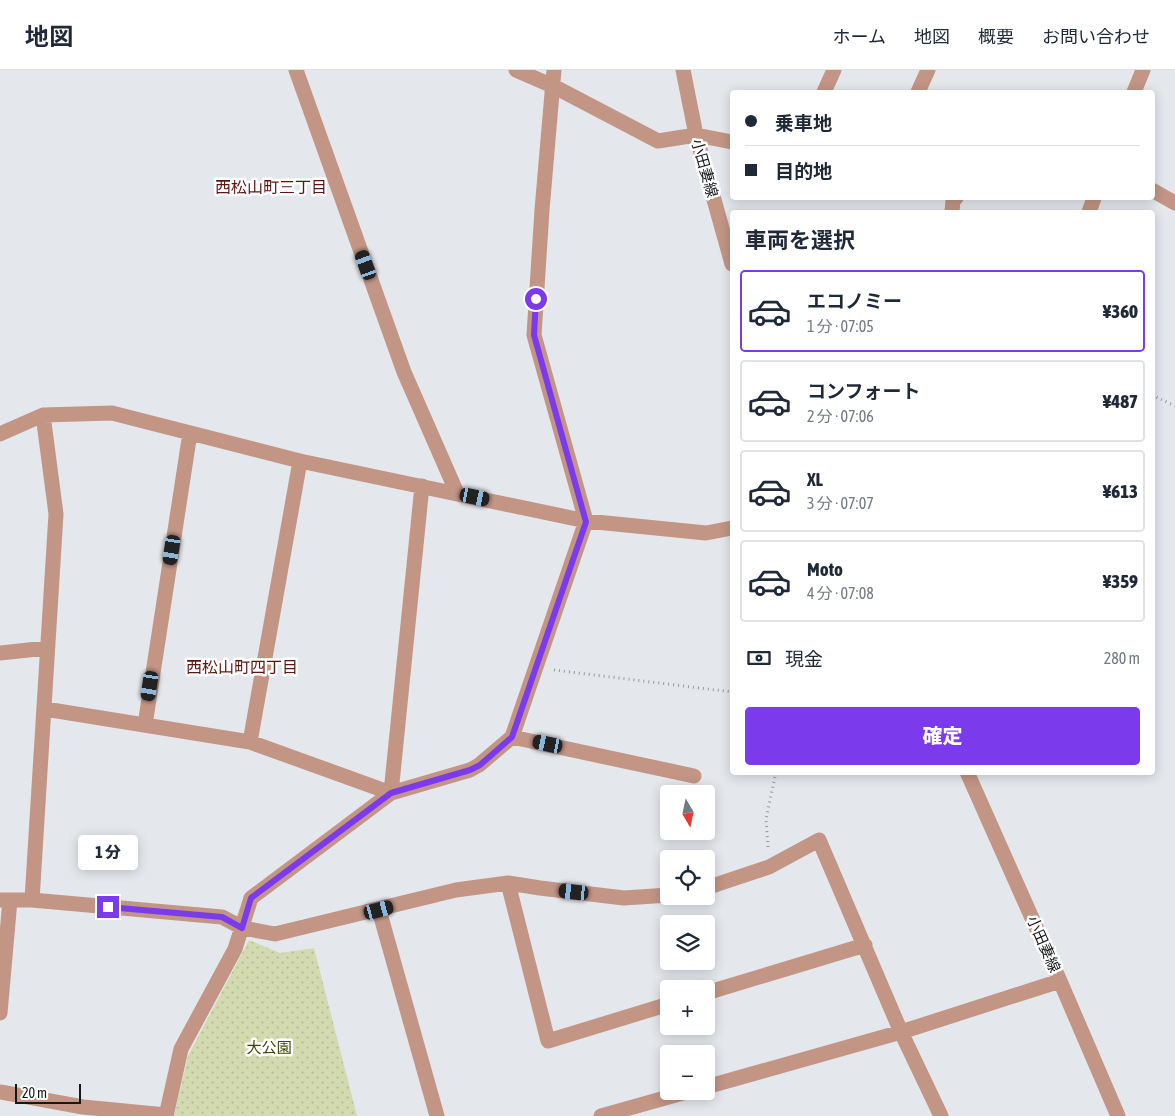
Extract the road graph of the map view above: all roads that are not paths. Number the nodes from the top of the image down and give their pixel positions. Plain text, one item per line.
1 (296, 70) edge
2 (516, 70) edge
3 (554, 70) edge
4 (683, 70) edge
5 (834, 70) edge
6 (928, 70) edge
7 (1141, 70) edge
8 (553, 86) junction
9 (825, 90) edge
10 (919, 90) edge
11 (1135, 90) edge
12 (696, 135) junction
13 (730, 142) edge
14 (1155, 192) edge
15 (1175, 203) edge
16 (730, 257) edge
17 (44, 415) junction
18 (190, 433) junction
19 (0, 434) edge
20 (300, 461) junction
21 (422, 486) junction
22 (456, 493) junction
23 (586, 522) junction
24 (730, 528) edge
25 (47, 648) junction
26 (0, 653) edge
27 (45, 709) junction
28 (144, 725) junction
29 (512, 737) junction
30 (250, 742) junction
31 (968, 775) edge
32 (694, 776) dead end
33 (391, 793) junction
34 (508, 882) junction
35 (715, 885) edge
36 (660, 896) edge
37 (5, 900) edge
38 (32, 900) junction
39 (379, 910) junction
40 (242, 928) junction
41 (865, 945) junction
42 (1060, 981) junction
43 (715, 990) edge
44 (660, 1007) edge
45 (0, 1013) edge
46 (901, 1032) junction
47 (715, 1084) edge
48 (0, 1092) edge
49 (660, 1099) edge
50 (83, 1112) edge
51 (166, 1116) edge
52 (437, 1116) edge
53 (601, 1116) edge
54 (940, 1116) edge
55 (1118, 1116) edge

1 - 22 street
2 - 8 street
3 - 8 street
4 - 12 street, 小田妻線
5 - 9 street
6 - 10 street
7 - 11 street
8 - 12 street
8 - 23 street
12 - 13 street
12 - 16 street, 小田妻線
14 - 15 street
17 - 18 street
17 - 19 street
17 - 25 street
18 - 20 street
18 - 28 street
20 - 21 street
20 - 30 street
21 - 22 street
21 - 33 street
22 - 23 street
23 - 24 street
23 - 29 street
25 - 26 street
25 - 27 street
27 - 28 street
27 - 38 street
28 - 30 street
29 - 32 street
29 - 33 street
30 - 33 street
31 - 42 street, 小田妻線
33 - 40 street
34 - 36 street
34 - 39 street
34 - 44 street
35 - 41 street
37 - 38 street
37 - 45 street
38 - 40 street
39 - 40 street
39 - 52 street
40 - 51 street
41 - 43 street
41 - 46 street
42 - 46 street
42 - 55 street, 小田妻線
46 - 47 street
46 - 54 street
48 - 50 street
49 - 53 street
50 - 51 street

